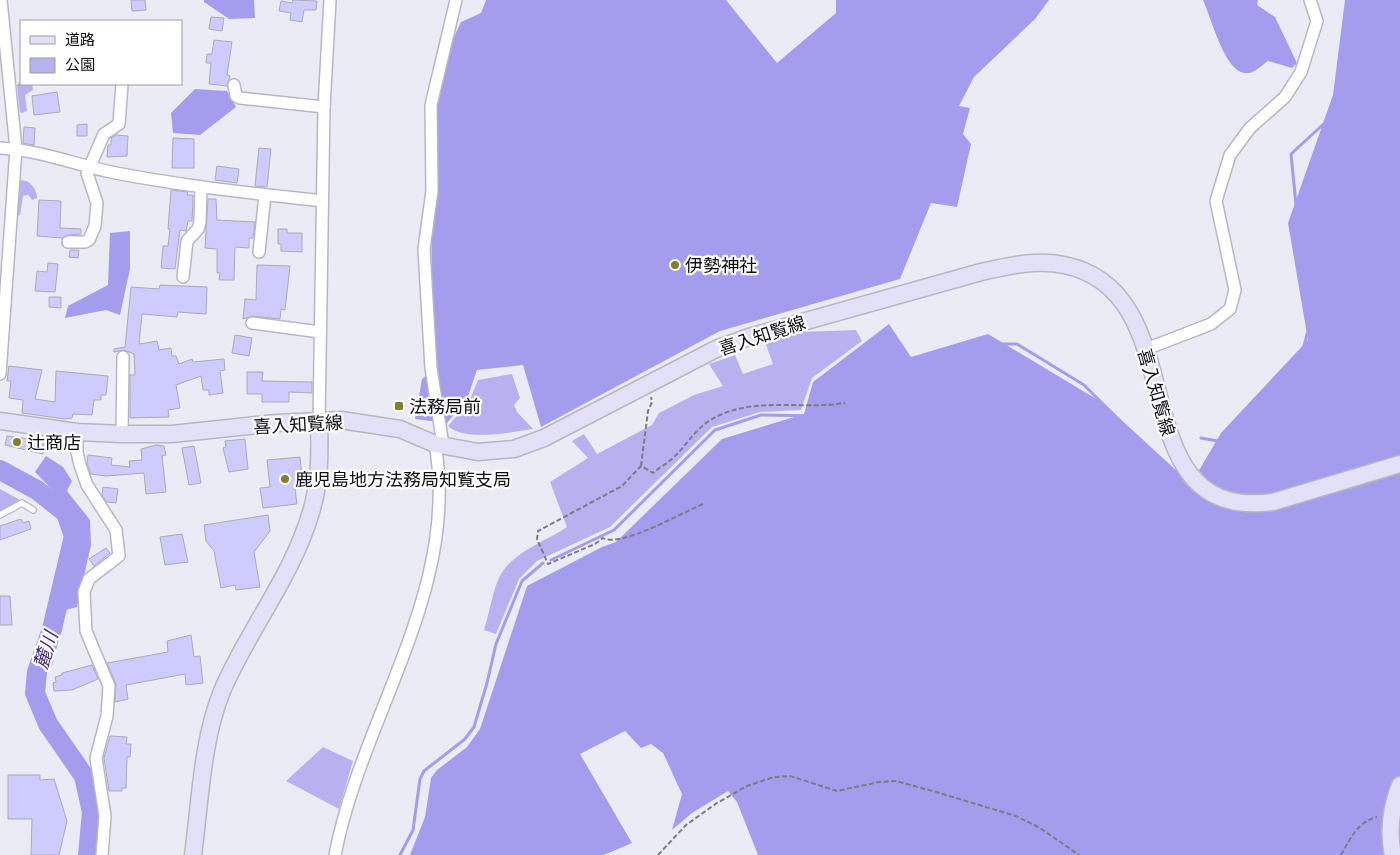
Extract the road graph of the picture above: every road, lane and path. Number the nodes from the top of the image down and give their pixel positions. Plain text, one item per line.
1 (1, 0) edge
2 (330, 0) edge
3 (456, 0) edge
4 (1310, 0) edge
5 (122, 85) edge
6 (234, 85) dead end
7 (324, 107) junction
8 (0, 148) edge
9 (16, 149) junction
10 (88, 166) junction
11 (201, 187) junction
12 (265, 194) junction
13 (322, 201) junction
14 (68, 242) dead end
15 (259, 252) dead end
16 (183, 277) dead end
17 (252, 324) dead end
18 (320, 332) junction
19 (1146, 349) junction
20 (122, 357) dead end
21 (0, 374) edge
22 (646, 384) junction
23 (845, 403) dead end
24 (0, 421) edge
25 (319, 422) junction
26 (77, 432) junction
27 (122, 434) junction
28 (439, 445) junction
29 (1400, 464) edge
30 (641, 466) junction
31 (703, 504) dead end
32 (33, 510) dead end
33 (0, 515) edge
34 (1400, 785) edge
35 (1391, 814) junction
36 (102, 855) edge
37 (193, 855) edge
38 (336, 855) edge
39 (658, 855) edge
40 (1079, 855) edge
41 (1341, 855) edge
42 (1393, 855) edge

1 - 9 street
2 - 7 street
3 - 28 street
4 - 19 street
5 - 10 street
6 - 7 street
7 - 13 street
8 - 9 street
9 - 10 street
9 - 21 street
10 - 11 street
10 - 14 street
11 - 12 street
11 - 16 street
12 - 13 street
12 - 15 street
13 - 18 street
17 - 18 street
18 - 25 street
19 - 22 main road, 喜入知覧線
19 - 29 main road, 喜入知覧線
20 - 27 street
22 - 28 main road, 喜入知覧線
22 - 30 path
23 - 30 path
24 - 26 main road, 喜入知覧線
25 - 27 main road, 喜入知覧線
25 - 28 main road, 喜入知覧線
25 - 37 main road
26 - 27 main road, 喜入知覧線
26 - 36 street
28 - 38 street
30 - 31 path
32 - 33 lane
34 - 35 main road
35 - 41 path
35 - 42 main road
39 - 40 path

